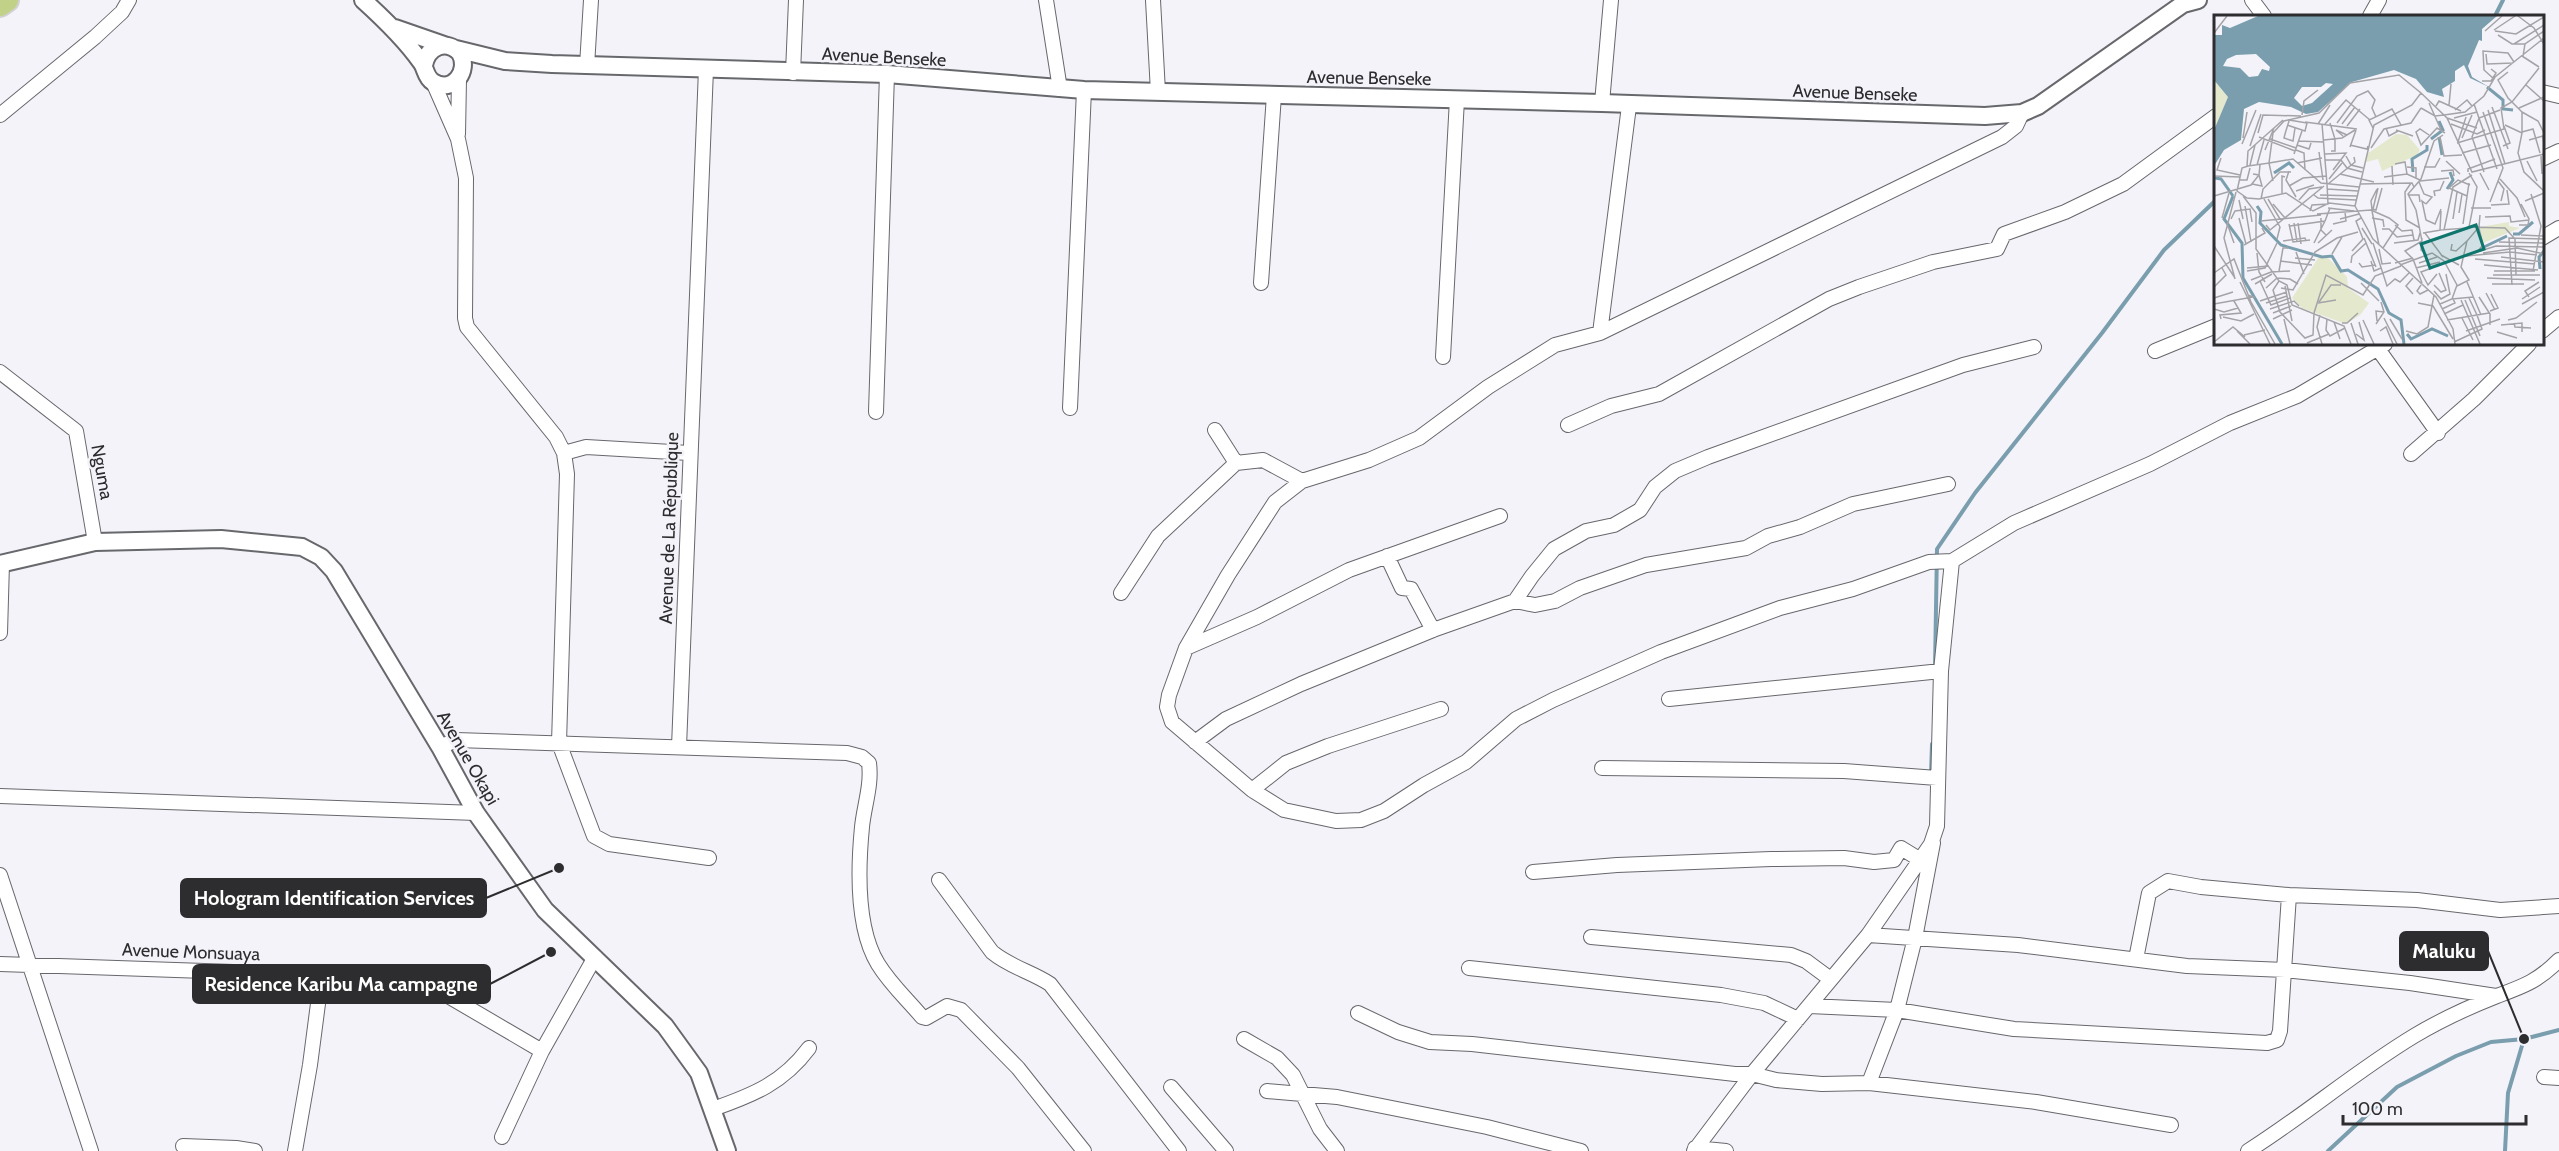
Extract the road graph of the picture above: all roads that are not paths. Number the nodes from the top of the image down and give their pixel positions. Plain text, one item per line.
1 (7, 0) edge
2 (129, 0) edge
3 (363, 0) edge
4 (591, 0) edge
5 (796, 0) edge
6 (1046, 0) edge
7 (1154, 0) edge
8 (1611, 0) edge
9 (2252, 0) edge
10 (2379, 0) edge
11 (2183, 1) edge
12 (0, 5) edge
13 (2263, 15) edge
14 (2371, 15) edge
15 (392, 27) junction
16 (450, 47) junction
17 (505, 61) junction
18 (424, 65) junction
19 (588, 66) junction
20 (705, 69) junction
21 (462, 73) junction
22 (793, 73) junction
23 (887, 74) junction
24 (433, 82) junction
25 (1060, 89) junction
26 (1084, 90) junction
27 (1158, 92) junction
28 (2544, 92) edge
29 (1274, 95) junction
30 (2559, 96) edge
31 (1457, 99) junction
32 (1602, 103) junction
33 (1629, 106) junction
34 (2022, 113) junction
35 (0, 115) edge
36 (2214, 117) edge
37 (458, 139) junction
38 (2559, 151) edge
39 (2544, 158) edge
40 (2559, 228) edge
41 (2544, 237) edge
42 (1261, 283) dead end
43 (2559, 316) edge
44 (2214, 327) edge
45 (2544, 329) edge
46 (1600, 333) junction
47 (2382, 346) edge
48 (2521, 346) edge
49 (2034, 347) dead end
50 (2155, 351) dead end
51 (1443, 357) dead end
52 (0, 372) edge
53 (1070, 408) dead end
54 (876, 412) dead end
55 (1568, 425) dead end
56 (1215, 430) dead end
57 (2438, 433) junction
58 (564, 453) junction
59 (689, 453) junction
60 (2411, 454) dead end
61 (1236, 463) junction
62 (1302, 481) junction
63 (1948, 484) dead end
64 (1500, 516) dead end
65 (95, 543) junction
66 (1387, 556) junction
67 (1952, 561) junction
68 (1, 564) edge
69 (1121, 593) dead end
70 (1515, 601) junction
71 (1433, 630) junction
72 (0, 633) edge
73 (1186, 648) junction
74 (1941, 671) junction
75 (1669, 699) dead end
76 (1441, 709) dead end
77 (1195, 742) junction
78 (559, 743) junction
79 (440, 747) junction
80 (679, 747) junction
81 (1602, 768) dead end
82 (1937, 778) junction
83 (1252, 790) junction
84 (0, 796) edge
85 (476, 813) junction
86 (1937, 826) junction
87 (709, 858) dead end
88 (1919, 859) junction
89 (1533, 872) dead end
90 (0, 875) edge
91 (939, 880) dead end
92 (2289, 895) junction
93 (2559, 906) edge
94 (1868, 935) junction
95 (1591, 937) dead end
96 (1916, 938) junction
97 (595, 957) junction
98 (2136, 959) junction
99 (2559, 960) edge
100 (0, 964) edge
101 (28, 965) junction
102 (1469, 968) dead end
103 (2285, 970) junction
104 (322, 973) junction
105 (1829, 978) junction
106 (2496, 996) junction
107 (1809, 1006) junction
108 (1897, 1010) junction
109 (1358, 1013) dead end
110 (1798, 1019) junction
111 (1244, 1039) dead end
112 (809, 1048) dead end
113 (542, 1051) junction
114 (1752, 1074) junction
115 (2544, 1077) dead end
116 (2559, 1078) edge
117 (1869, 1083) junction
118 (1171, 1087) dead end
119 (1267, 1091) dead end
120 (1303, 1094) junction
121 (713, 1109) junction
122 (2171, 1125) dead end
123 (502, 1137) dead end
124 (183, 1146) dead end
125 (1694, 1149) edge
126 (91, 1151) edge
127 (255, 1151) edge
128 (295, 1151) edge
129 (727, 1151) edge
130 (1084, 1151) edge
131 (1179, 1151) edge
132 (1226, 1151) edge
133 (1337, 1151) edge
134 (1581, 1151) edge
135 (1726, 1151) edge
136 (2248, 1151) edge

1 - 12 main road
2 - 35 street
3 - 15 street
4 - 19 street
5 - 22 street
6 - 25 street
7 - 27 street
8 - 32 street
9 - 13 street
10 - 14 street
11 - 34 street, Avenue Benseke
15 - 16 street
15 - 18 street
16 - 17 street
16 - 18 street
16 - 21 street
17 - 19 street, Avenue Benseke
17 - 21 street
18 - 24 street
19 - 20 street, Avenue Benseke
20 - 22 street, Avenue Benseke
20 - 59 street, Avenue de La République
21 - 24 street
21 - 37 street
22 - 23 street, Avenue Benseke
23 - 25 street, Avenue Benseke
23 - 54 street
24 - 37 street
25 - 26 street, Avenue Benseke
26 - 27 street, Avenue Benseke
26 - 53 street
27 - 29 street, Avenue Benseke
28 - 30 street
29 - 31 street, Avenue Benseke
29 - 42 street
31 - 32 street, Avenue Benseke
31 - 51 street
32 - 33 street, Avenue Benseke
33 - 34 street, Avenue Benseke
33 - 46 street
34 - 46 street
36 - 55 street
37 - 58 street
38 - 39 street
40 - 41 street
43 - 45 street
44 - 50 street
46 - 62 street
47 - 57 street
47 - 67 street
48 - 57 street
49 - 70 street
52 - 65 street, Nguma
56 - 61 street
57 - 60 street
58 - 59 street
58 - 78 street
59 - 80 street, Avenue de La République
61 - 62 street
61 - 69 street
62 - 73 street
63 - 70 street
64 - 66 street
65 - 68 street, Avenue Okapi
65 - 79 street, Avenue Okapi
66 - 71 street
66 - 73 street
67 - 74 street
67 - 83 street
68 - 72 street
70 - 71 street
71 - 77 street
73 - 77 street
74 - 75 street
74 - 82 street
76 - 83 street
77 - 83 street
78 - 79 street
78 - 80 street
78 - 87 street
79 - 85 street, Avenue Okapi
80 - 130 street
81 - 82 street
82 - 86 street
84 - 85 street
85 - 97 street, Avenue Okapi
86 - 88 street
86 - 96 street
88 - 89 street
88 - 94 street
90 - 101 street
91 - 131 street
92 - 93 street
92 - 98 street
92 - 103 street
94 - 96 street
94 - 105 street
95 - 105 street
96 - 98 street
96 - 108 street
97 - 113 street
97 - 121 street, Avenue Okapi
98 - 103 street
99 - 106 street
100 - 101 street, Avenue Monsuaya
101 - 104 street, Avenue Monsuaya
101 - 126 street
102 - 110 street
103 - 106 street
103 - 108 street
104 - 113 street, Avenue Monsuaya
104 - 128 street
105 - 107 street
106 - 136 street
107 - 108 street
107 - 110 street
108 - 117 street
109 - 114 street
110 - 114 street
111 - 120 street
112 - 121 street
113 - 123 street
114 - 117 street
114 - 125 street
115 - 116 street
117 - 122 street
118 - 132 street
119 - 120 street
120 - 133 street
120 - 134 street
121 - 129 street, Avenue Okapi
124 - 127 street
125 - 135 street

